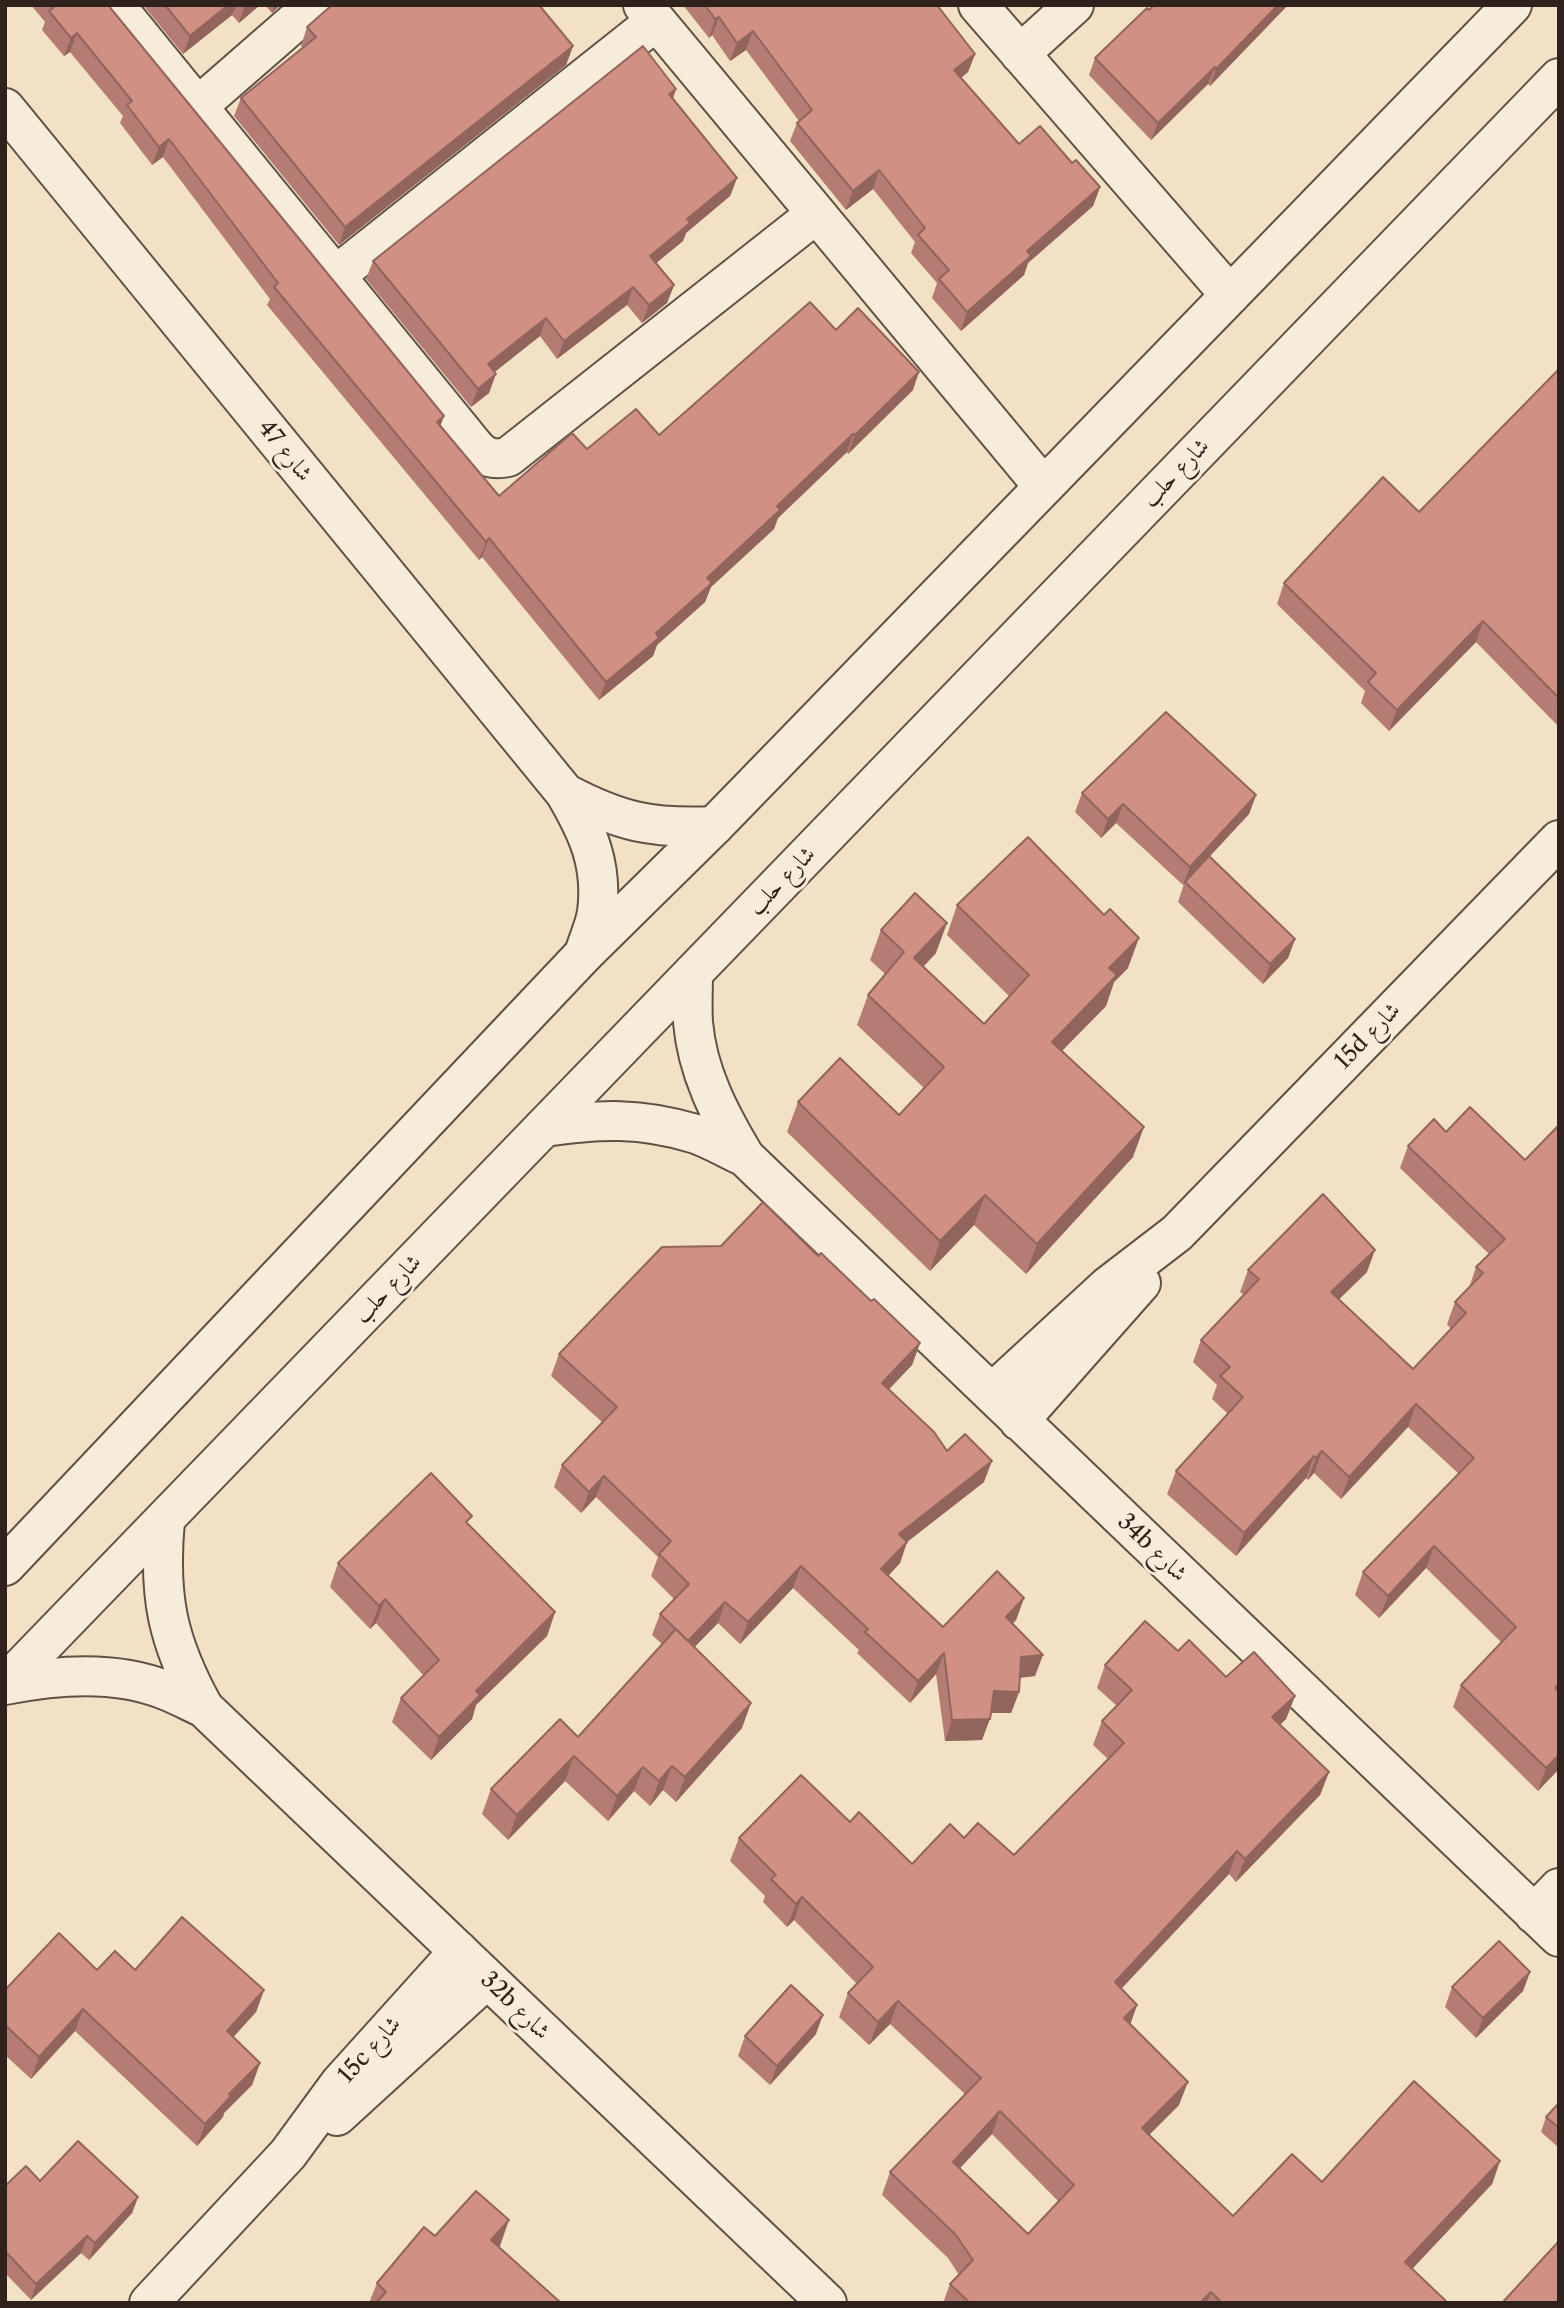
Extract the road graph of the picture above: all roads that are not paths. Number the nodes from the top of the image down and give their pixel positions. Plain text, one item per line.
1 (115, 5) edge
2 (314, 5) edge
3 (978, 5) edge
4 (1074, 5) edge
5 (1512, 5) edge
6 (649, 13) edge
7 (1020, 54) junction
8 (1559, 78) edge
9 (197, 107) junction
10 (5, 108) edge
11 (816, 214) junction
12 (335, 276) junction
13 (1230, 295) junction
14 (1043, 486) junction
15 (565, 793) junction
16 (714, 826) junction
17 (1559, 840) edge
18 (584, 954) junction
19 (693, 973) junction
20 (544, 1127) junction
21 (745, 1157) junction
22 (1177, 1233) junction
23 (992, 1393) junction
24 (1019, 1421) junction
25 (165, 1520) junction
26 (5, 1566) edge
27 (5, 1685) edge
28 (204, 1708) junction
29 (1550, 1913) edge
30 (459, 1951) junction
31 (487, 1979) junction
32 (288, 2154) junction
33 (149, 2303) edge
34 (827, 2303) edge

1 - 9 street
2 - 9 street
3 - 7 street
4 - 7 street
5 - 13 street
6 - 11 street
6 - 12 street
7 - 13 street
8 - 19 street, شارع حلب
9 - 12 street
10 - 15 street, شارع 47
11 - 12 street
11 - 14 street
13 - 14 street
14 - 16 street
15 - 16 street, شارع 47
15 - 18 street, شارع 47
16 - 18 street
17 - 22 street, 15d شارع
18 - 26 street
19 - 20 street, شارع حلب
19 - 21 street, 34b شارع
20 - 21 street, 34b شارع
20 - 25 street, شارع حلب
21 - 23 street, 34b شارع
22 - 23 street, 15d شارع
22 - 24 street, 15d شارع
23 - 24 street, 34b شارع
24 - 29 street, 34b شارع
25 - 27 street, شارع حلب
25 - 28 street, 32b شارع
27 - 28 street, 32b شارع
28 - 30 street, 32b شارع
30 - 31 street, 32b شارع
30 - 32 street, 15c شارع
31 - 32 street, 15c شارع
31 - 34 street, 32b شارع
32 - 33 street, 15c شارع

